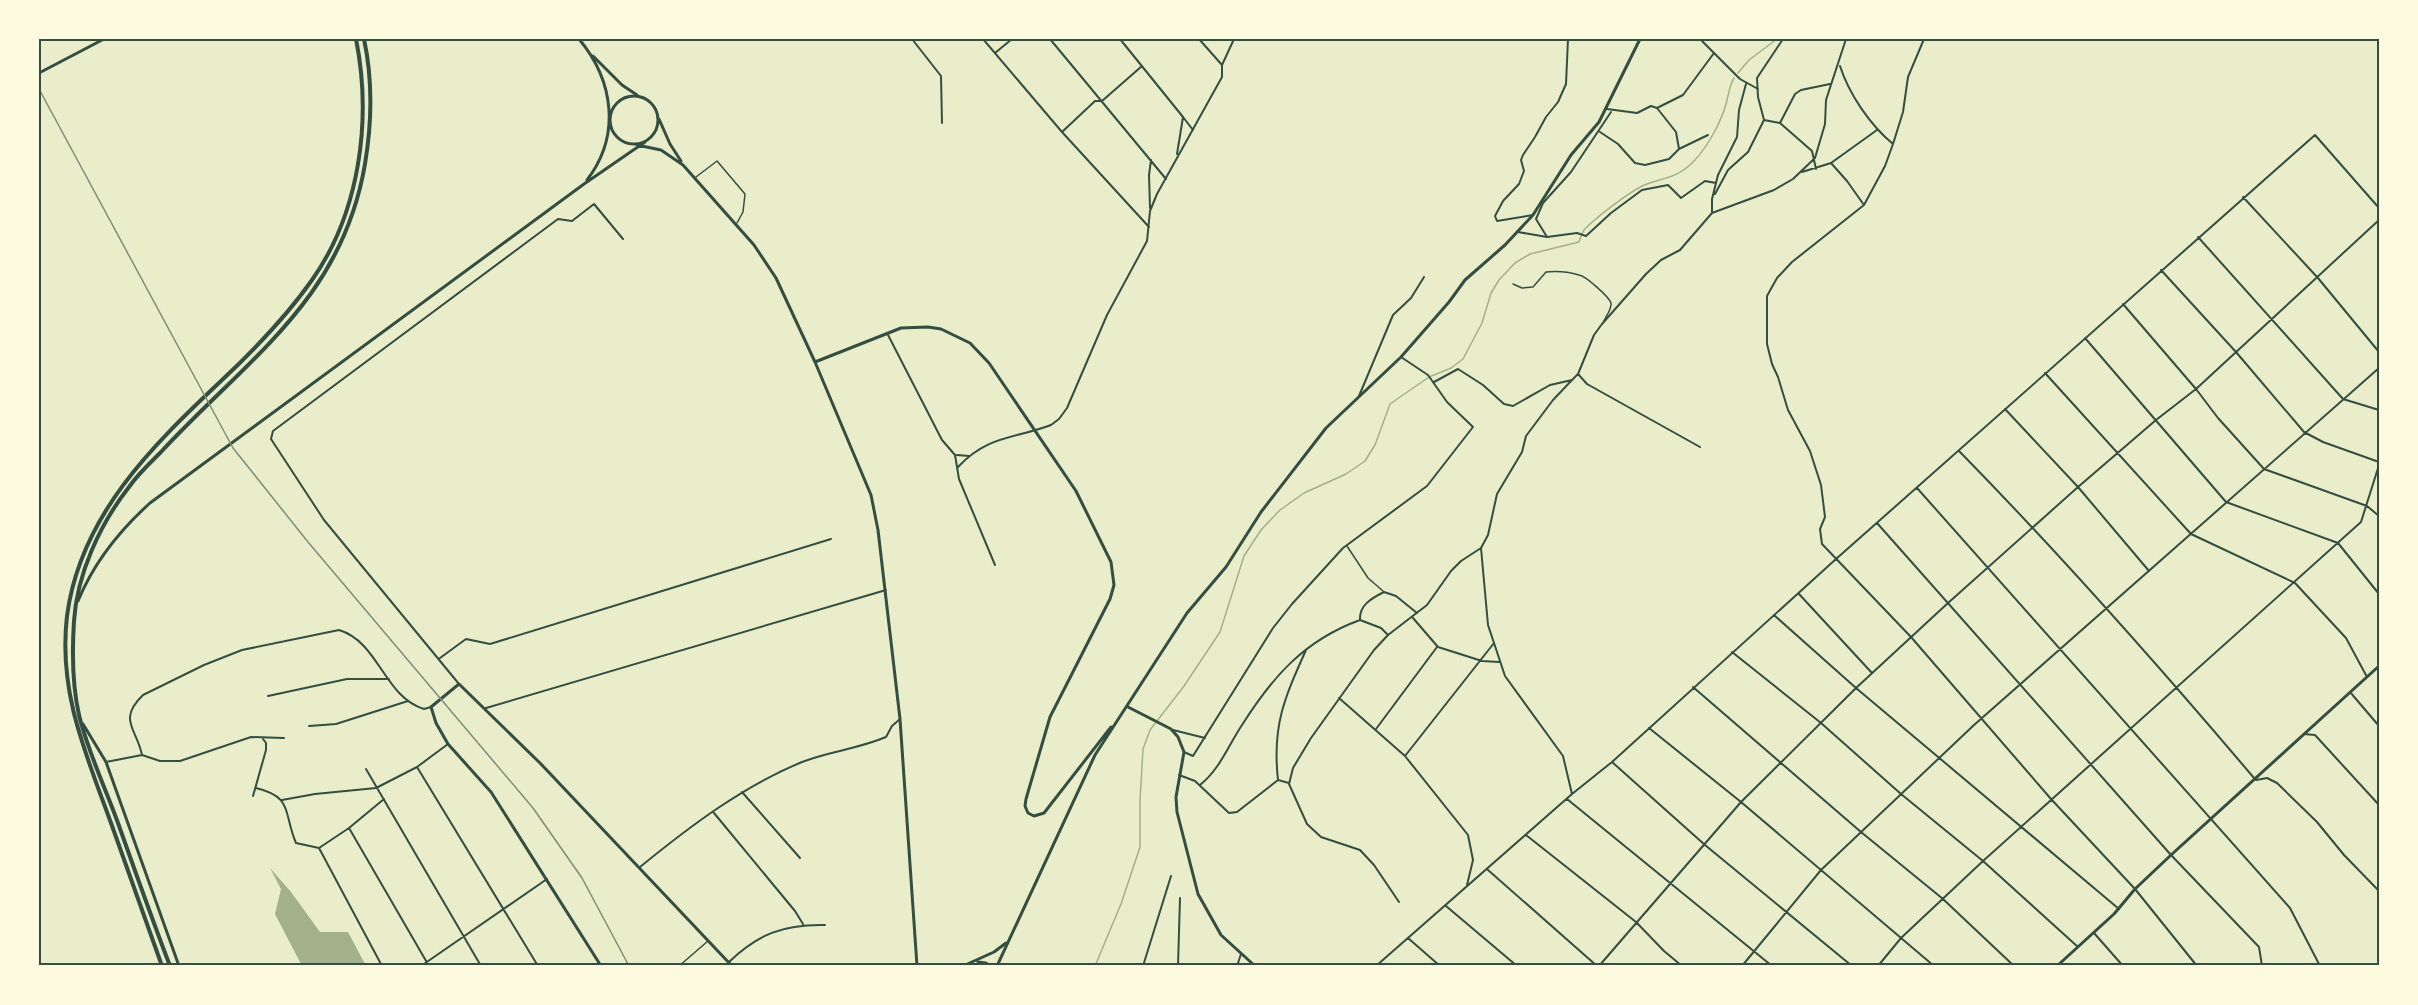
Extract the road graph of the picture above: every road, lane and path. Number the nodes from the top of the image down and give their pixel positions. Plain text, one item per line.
1 (104, 39) edge
2 (356, 39) edge
3 (364, 39) edge
4 (912, 39) edge
5 (984, 39) edge
6 (1012, 39) edge
7 (1050, 39) edge
8 (1120, 39) edge
9 (1199, 39) edge
10 (1234, 39) edge
11 (1568, 39) edge
12 (1640, 39) edge
13 (1700, 39) edge
14 (1783, 39) edge
15 (1846, 39) edge
16 (1924, 39) edge
17 (581, 40) edge
18 (589, 51) junction
19 (996, 53) junction
20 (1714, 53) junction
21 (1839, 64) junction
22 (1222, 65) junction
23 (1142, 66) junction
24 (39, 73) edge
25 (1746, 84) junction
26 (1831, 84) junction
27 (1758, 89) junction
28 (642, 98) junction
29 (1102, 101) junction
30 (1657, 108) junction
31 (1607, 110) junction
32 (1611, 112) junction
33 (1183, 117) junction
34 (608, 118) junction
35 (659, 118) junction
36 (1764, 120) junction
37 (942, 123) dead end
38 (1780, 123) junction
39 (1193, 130) junction
40 (1877, 130) junction
41 (1062, 132) junction
42 (1599, 132) junction
43 (1708, 135) dead end
44 (1893, 144) junction
45 (639, 146) junction
46 (1679, 149) junction
47 (1177, 157) junction
48 (1815, 158) junction
49 (1151, 160) junction
50 (1832, 163) junction
51 (683, 165) junction
52 (1816, 169) junction
53 (1800, 173) junction
54 (696, 178) junction
55 (1166, 179) junction
56 (1716, 183) junction
57 (584, 184) junction
58 (2243, 197) junction
59 (1712, 199) junction
60 (1864, 205) junction
61 (2379, 208) edge
62 (1150, 211) junction
63 (1712, 213) junction
64 (1533, 215) junction
65 (2379, 220) edge
66 (736, 224) junction
67 (1149, 227) junction
68 (1518, 232) junction
69 (1547, 237) junction
70 (2198, 237) junction
71 (623, 239) dead end
72 (2161, 270) junction
73 (1424, 277) dead end
74 (2318, 278) junction
75 (1513, 284) dead end
76 (2123, 304) junction
77 (2272, 319) junction
78 (1602, 324) junction
79 (887, 333) junction
80 (2085, 338) junction
81 (2236, 352) junction
82 (2379, 352) edge
83 (1401, 357) junction
84 (815, 362) junction
85 (2379, 368) edge
86 (2045, 373) junction
87 (1578, 374) junction
88 (1572, 380) junction
89 (1433, 381) junction
90 (2196, 389) junction
91 (1359, 396) junction
92 (2343, 399) junction
93 (2005, 409) junction
94 (2379, 410) edge
95 (2156, 420) junction
96 (1036, 430) junction
97 (2304, 432) junction
98 (1700, 447) dead end
99 (1958, 450) junction
100 (2118, 452) junction
101 (956, 455) junction
102 (969, 456) junction
103 (2379, 464) edge
104 (958, 467) junction
105 (2264, 470) junction
106 (2078, 487) junction
107 (1916, 488) junction
108 (2226, 502) junction
109 (2367, 506) junction
110 (2379, 516) edge
111 (1877, 523) junction
112 (2034, 528) junction
113 (2191, 534) junction
114 (831, 539) dead end
115 (2338, 543) junction
116 (1347, 546) junction
117 (1481, 548) junction
118 (1836, 559) junction
119 (995, 565) dead end
120 (1988, 567) junction
121 (2149, 571) junction
122 (2295, 584) junction
123 (886, 590) junction
124 (1384, 592) junction
125 (1798, 592) junction
126 (2379, 594) edge
127 (77, 603) junction
128 (1948, 603) junction
129 (2107, 607) junction
130 (1418, 613) junction
131 (1774, 615) junction
132 (1413, 618) junction
133 (1360, 620) junction
134 (1388, 635) junction
135 (1911, 637) junction
136 (1494, 643) junction
137 (1438, 647) junction
138 (1307, 648) junction
139 (2060, 649) junction
140 (1732, 652) junction
141 (439, 659) junction
142 (1482, 661) junction
143 (1500, 662) junction
144 (2379, 666) edge
145 (1872, 674) junction
146 (2367, 677) junction
147 (389, 679) junction
148 (459, 684) junction
149 (2020, 684) junction
150 (1693, 687) junction
151 (1856, 688) junction
152 (2178, 688) junction
153 (2350, 692) junction
154 (268, 696) dead end
155 (1339, 698) junction
156 (408, 701) junction
157 (1128, 706) junction
158 (431, 707) junction
159 (485, 708) junction
160 (1981, 718) junction
161 (900, 719) junction
162 (1116, 722) junction
163 (1821, 723) junction
164 (82, 724) junction
165 (309, 726) dead end
166 (2379, 726) edge
167 (1648, 727) junction
168 (2130, 728) junction
169 (1170, 729) junction
170 (1376, 729) junction
171 (2304, 734) junction
172 (284, 738) dead end
173 (1205, 738) junction
174 (263, 739) junction
175 (448, 744) junction
176 (1184, 752) junction
177 (142, 755) junction
178 (1405, 756) junction
179 (1939, 758) junction
180 (106, 762) junction
181 (1612, 762) junction
182 (1780, 762) junction
183 (2090, 764) junction
184 (417, 767) junction
185 (366, 769) dead end
186 (1179, 775) junction
187 (2253, 779) junction
188 (1278, 780) junction
189 (1289, 784) junction
190 (1200, 785) junction
191 (256, 788) junction
192 (376, 788) junction
193 (742, 792) junction
194 (1572, 794) junction
195 (1901, 794) junction
196 (253, 796) dead end
197 (1566, 799) junction
198 (282, 800) junction
199 (384, 800) junction
200 (2051, 800) junction
201 (1741, 802) junction
202 (2379, 805) edge
203 (714, 813) junction
204 (2211, 818) junction
205 (2021, 827) junction
206 (349, 828) junction
207 (1861, 832) junction
208 (1525, 835) junction
209 (1705, 845) junction
210 (319, 848) junction
211 (2171, 855) junction
212 (800, 858) dead end
213 (1983, 861) junction
214 (640, 867) junction
215 (1488, 870) junction
216 (1821, 870) junction
217 (1171, 876) dead end
218 (548, 879) junction
219 (1672, 884) junction
220 (1467, 886) junction
221 (2135, 889) junction
222 (2379, 891) edge
223 (1179, 898) dead end
224 (1943, 899) junction
225 (1399, 903) dead end
226 (1445, 905) junction
227 (502, 908) junction
228 (2119, 909) junction
229 (1787, 912) junction
230 (1636, 922) junction
231 (803, 924) junction
232 (825, 925) dead end
233 (2094, 933) junction
234 (464, 936) junction
235 (1408, 937) junction
236 (1901, 938) junction
237 (709, 940) junction
238 (1008, 942) junction
239 (2078, 947) junction
240 (1754, 951) junction
241 (1240, 954) junction
242 (427, 962) junction
243 (729, 962) junction
244 (974, 962) junction
245 (162, 966) edge
246 (170, 966) edge
247 (178, 966) edge
248 (382, 966) edge
249 (421, 966) edge
250 (429, 966) edge
251 (481, 966) edge
252 (538, 966) edge
253 (601, 966) edge
254 (680, 966) edge
255 (732, 966) edge
256 (917, 966) edge
257 (963, 966) edge
258 (990, 966) edge
259 (997, 966) edge
260 (1143, 966) edge
261 (1178, 966) edge
262 (1237, 966) edge
263 (1255, 966) edge
264 (1376, 966) edge
265 (1440, 966) edge
266 (1517, 966) edge
267 (1598, 966) edge
268 (1682, 966) edge
269 (1742, 966) edge
270 (1772, 966) edge
271 (1852, 966) edge
272 (1878, 966) edge
273 (1934, 966) edge
274 (2014, 966) edge
275 (2057, 966) edge
276 (2123, 966) edge
277 (2197, 966) edge
278 (2262, 966) edge
279 (2320, 966) edge

1 - 24 main road
2 - 245 highway
3 - 127 highway
4 - 37 street
5 - 19 street
6 - 19 street
7 - 29 street
8 - 23 street
9 - 22 street
10 - 22 street
11 - 64 street
12 - 31 main road
13 - 20 street
14 - 27 street
15 - 21 street
16 - 44 street
17 - 18 main road
18 - 28 main road
18 - 34 main road
19 - 41 street
20 - 25 street
20 - 30 street
21 - 26 street
21 - 40 street
22 - 39 street
23 - 29 street
23 - 33 street
25 - 27 street
25 - 56 street
26 - 38 street
26 - 48 street
27 - 36 street
28 - 34 main road
28 - 35 main road
29 - 41 street
29 - 49 street
30 - 32 street
30 - 46 street
31 - 32 street
31 - 64 main road
32 - 42 street
33 - 39 street
33 - 47 street
34 - 45 main road
34 - 57 main road
35 - 45 main road
35 - 51 main road
36 - 38 street
36 - 59 street
38 - 48 street
39 - 47 street
40 - 44 street
40 - 50 street
41 - 67 street
42 - 46 street
42 - 69 street
43 - 46 street
44 - 60 street
45 - 51 main road
45 - 57 main road
47 - 55 street
48 - 52 street
48 - 53 street
49 - 55 street
49 - 62 street
50 - 52 street
50 - 60 street
51 - 54 main road
52 - 53 street
53 - 63 street
54 - 66 main road
54 - 66 lane
55 - 62 street
56 - 59 street
56 - 69 street
57 - 127 main road
58 - 61 street
58 - 70 street
58 - 74 street
59 - 63 street
60 - 118 street
62 - 67 street
63 - 78 street
64 - 68 main road
65 - 74 street
66 - 84 main road
67 - 96 street
68 - 69 street
68 - 83 main road
70 - 72 street
70 - 77 street
71 - 141 street
72 - 76 street
72 - 81 street
73 - 91 street
74 - 77 street
74 - 82 street
75 - 78 lane
76 - 80 street
76 - 90 street
77 - 81 street
77 - 92 street
78 - 87 street
79 - 84 main road
79 - 96 main road
79 - 101 street
80 - 86 street
80 - 95 street
81 - 90 street
81 - 97 street
83 - 89 street
83 - 91 main road
84 - 123 main road
85 - 92 street
86 - 93 street
86 - 100 street
87 - 88 street
87 - 98 street
88 - 89 street
88 - 117 street
89 - 116 street
90 - 95 street
90 - 105 street
91 - 157 main road
92 - 94 street
92 - 97 street
93 - 99 street
93 - 106 street
95 - 100 street
95 - 108 street
96 - 102 street
96 - 162 main road
97 - 103 street
97 - 105 street
99 - 107 street
99 - 112 street
100 - 106 street
100 - 113 street
101 - 102 street
101 - 104 street
102 - 104 street
103 - 109 street
104 - 119 street
105 - 108 street
105 - 109 street
106 - 112 street
106 - 121 street
107 - 111 street
107 - 120 street
108 - 113 street
108 - 115 street
109 - 110 street
109 - 115 street
111 - 118 street
111 - 128 street
112 - 120 street
112 - 129 street
113 - 121 street
113 - 122 street
114 - 141 street
115 - 122 street
115 - 126 street
116 - 124 lane
116 - 173 street
117 - 130 street
117 - 136 street
118 - 125 street
118 - 135 street
120 - 128 street
120 - 139 street
121 - 129 street
122 - 146 street
122 - 152 street
123 - 159 street
123 - 161 main road
124 - 130 street
124 - 133 street
125 - 131 street
125 - 145 street
127 - 164 highway
128 - 135 street
128 - 149 street
129 - 139 street
129 - 152 street
130 - 132 street
131 - 140 street
131 - 151 street
132 - 134 street
132 - 137 street
133 - 134 street
133 - 138 street
134 - 155 street
135 - 145 street
135 - 160 street
136 - 142 street
136 - 143 street
137 - 142 street
137 - 170 street
138 - 188 street
138 - 190 street
139 - 149 street
139 - 168 street
140 - 150 street
140 - 163 street
141 - 148 street
142 - 143 street
142 - 178 street
143 - 194 street
144 - 146 main road
145 - 151 street
146 - 153 main road
147 - 154 street
147 - 156 street
147 - 177 street
148 - 158 main road
148 - 159 main road
149 - 160 street
149 - 183 street
150 - 167 street
150 - 182 street
151 - 163 street
151 - 179 street
152 - 168 street
152 - 187 street
153 - 166 street
153 - 171 main road
155 - 170 street
155 - 189 street
156 - 158 street
156 - 165 street
157 - 162 main road
157 - 169 main road
158 - 175 main road
159 - 214 main road
160 - 179 street
160 - 200 street
161 - 193 street
161 - 256 main road
162 - 238 main road
163 - 182 street
163 - 195 street
164 - 180 main road
164 - 246 highway
167 - 181 street
167 - 201 street
168 - 183 street
168 - 204 street
169 - 173 street
169 - 176 main road
170 - 178 street
171 - 187 main road
171 - 202 street
172 - 174 street
173 - 176 street
174 - 177 street
174 - 191 street
175 - 184 street
175 - 218 main road
176 - 186 main road
177 - 180 street
178 - 220 street
179 - 195 street
179 - 205 street
180 - 247 main road
181 - 194 street
181 - 209 street
182 - 201 street
182 - 207 street
183 - 200 street
183 - 211 street
184 - 192 street
184 - 227 street
185 - 192 street
186 - 190 street
186 - 241 main road
187 - 204 main road
187 - 222 street
188 - 189 street
188 - 190 street
189 - 225 street
191 - 196 street
191 - 198 street
192 - 198 street
192 - 199 street
193 - 203 street
193 - 212 street
194 - 197 street
195 - 207 street
195 - 213 street
197 - 208 street
197 - 219 street
198 - 210 street
199 - 206 street
199 - 234 street
200 - 205 street
200 - 221 street
201 - 209 street
201 - 216 street
203 - 214 street
203 - 231 street
204 - 211 main road
204 - 279 street
205 - 213 street
205 - 228 street
206 - 210 street
206 - 242 street
207 - 216 street
207 - 224 street
208 - 215 street
208 - 230 street
209 - 219 street
209 - 229 street
210 - 248 street
211 - 221 main road
211 - 278 street
213 - 224 street
213 - 239 street
214 - 237 main road
215 - 220 street
215 - 267 street
216 - 229 street
216 - 236 street
217 - 260 street
218 - 227 street
218 - 253 main road
219 - 230 street
219 - 240 street
220 - 226 street
221 - 228 main road
221 - 277 street
223 - 261 street
224 - 236 street
224 - 274 street
226 - 235 street
226 - 266 street
227 - 234 street
227 - 252 street
228 - 233 main road
229 - 240 street
229 - 271 street
230 - 267 street
230 - 268 street
231 - 232 street
231 - 243 street
233 - 239 main road
233 - 276 street
234 - 242 street
234 - 251 street
235 - 264 street
235 - 265 street
236 - 272 street
236 - 273 street
237 - 243 main road
237 - 254 lane
238 - 244 main road
238 - 259 main road
239 - 275 main road
240 - 269 street
240 - 270 street
241 - 262 street
241 - 263 main road
242 - 249 street
242 - 250 street
243 - 255 main road
244 - 257 main road
244 - 258 main road

